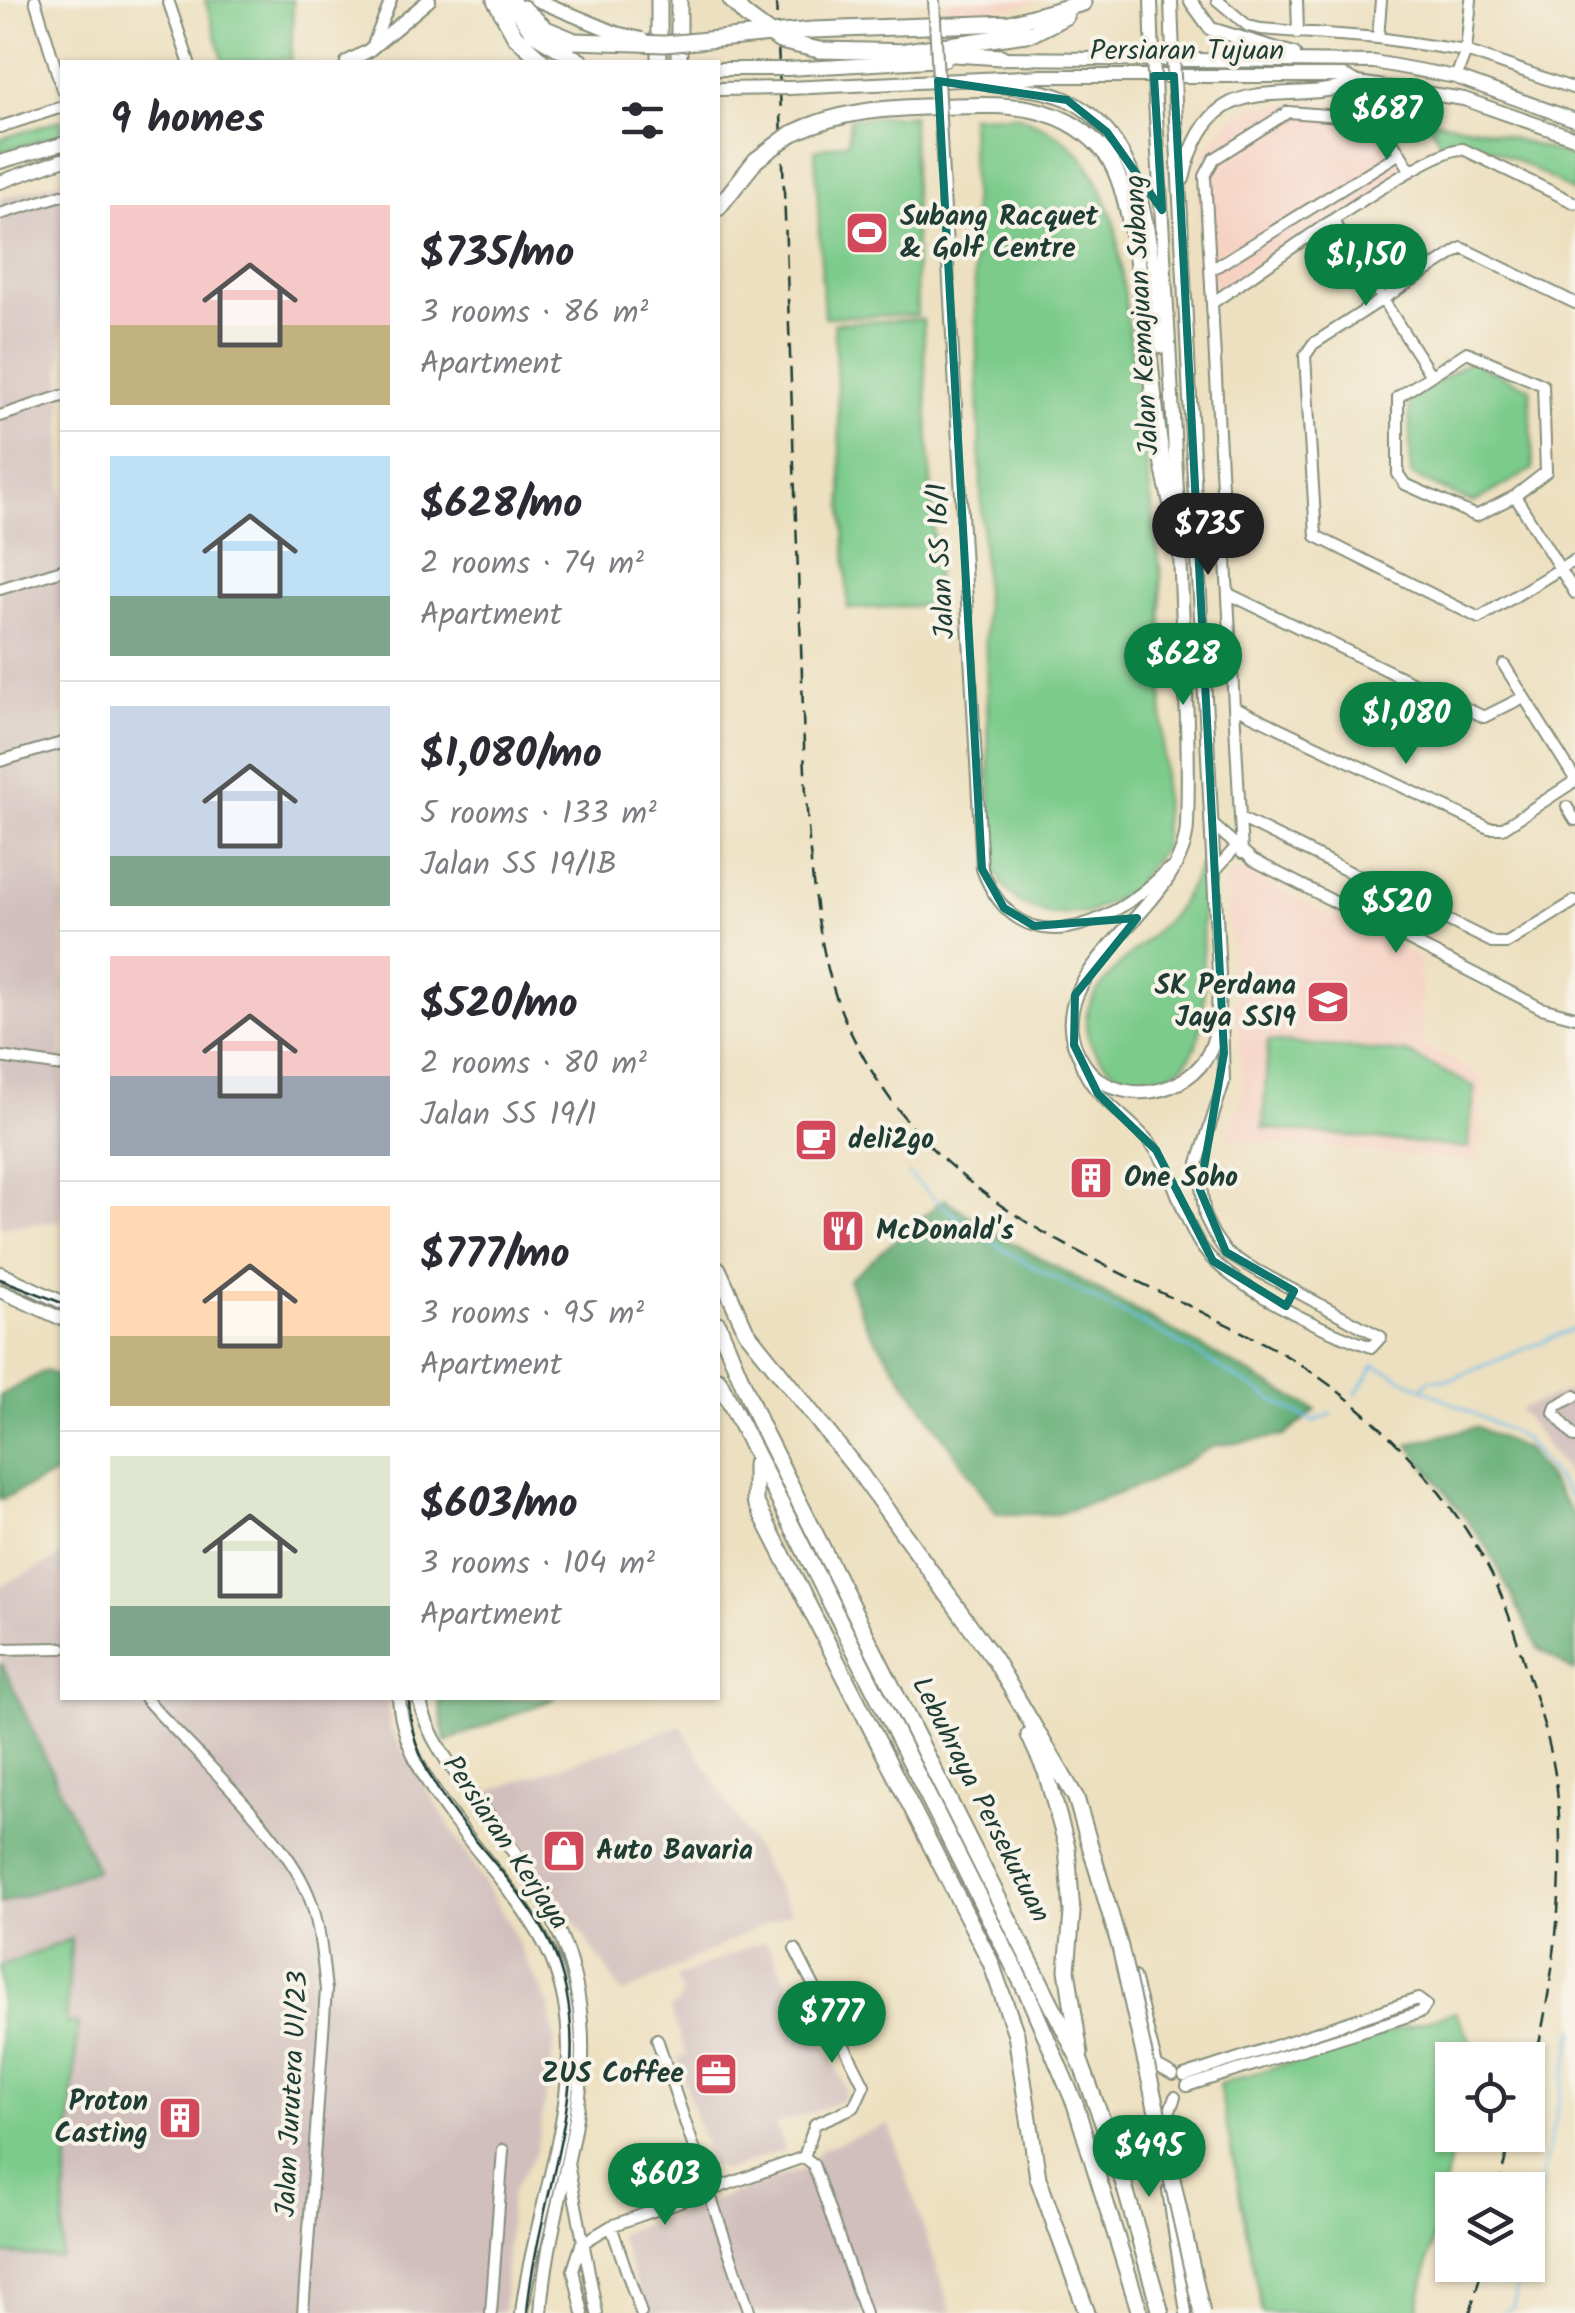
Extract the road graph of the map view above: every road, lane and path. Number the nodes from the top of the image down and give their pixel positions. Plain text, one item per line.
1 (35, 0) edge
2 (168, 0) edge
3 (391, 0) edge
4 (429, 0) edge
5 (495, 0) edge
6 (511, 0) edge
7 (520, 0) edge
8 (537, 0) edge
9 (659, 0) edge
10 (679, 0) edge
11 (731, 0) edge
12 (934, 0) edge
13 (1150, 0) edge
14 (1172, 0) edge
15 (1190, 0) edge
16 (1217, 0) edge
17 (1297, 0) edge
18 (1381, 0) edge
19 (1472, 0) edge
20 (1085, 2) edge
21 (1298, 33) junction
22 (1378, 38) junction
23 (665, 44) junction
24 (1466, 50) junction
25 (368, 51) junction
26 (906, 51) junction
27 (1001, 58) junction
28 (1314, 59) junction
29 (188, 60) edge
30 (351, 60) edge
31 (541, 60) edge
32 (577, 60) edge
33 (659, 60) edge
34 (680, 60) edge
35 (720, 69) edge
36 (1456, 77) junction
37 (958, 80) junction
38 (60, 82) edge
39 (1358, 83) junction
40 (720, 89) edge
41 (1575, 89) edge
42 (60, 108) edge
43 (1575, 120) edge
44 (0, 126) edge
45 (1575, 138) edge
46 (60, 145) edge
47 (1400, 153) junction
48 (60, 161) edge
49 (0, 162) edge
50 (1411, 171) junction
51 (0, 182) edge
52 (1180, 194) junction
53 (60, 197) edge
54 (1575, 203) edge
55 (720, 205) edge
56 (0, 214) edge
57 (1334, 223) junction
58 (1211, 270) junction
59 (1382, 298) junction
60 (1215, 300) junction
61 (1575, 303) edge
62 (1430, 374) junction
63 (60, 397) edge
64 (0, 416) edge
65 (1174, 433) junction
66 (1515, 496) junction
67 (1179, 533) junction
68 (1575, 560) edge
69 (1561, 570) junction
70 (60, 571) edge
71 (0, 589) edge
72 (1575, 593) edge
73 (1229, 594) junction
74 (1504, 664) dead end
75 (1524, 697) junction
76 (1234, 707) junction
77 (60, 744) edge
78 (0, 761) edge
79 (1575, 780) edge
80 (1567, 807) dead end
81 (1210, 818) junction
82 (1240, 818) junction
83 (1575, 820) edge
84 (1238, 851) junction
85 (1179, 857) junction
86 (1212, 875) junction
87 (1575, 901) edge
88 (1219, 975) junction
89 (1575, 1018) edge
90 (1078, 1052) junction
91 (0, 1057) edge
92 (60, 1066) edge
93 (720, 1272) edge
94 (0, 1273) edge
95 (0, 1290) edge
96 (1294, 1291) junction
97 (60, 1301) edge
98 (1286, 1306) junction
99 (60, 1319) edge
100 (1392, 1324) dead end
101 (720, 1329) edge
102 (1381, 1337) junction
103 (720, 1383) edge
104 (1575, 1396) edge
105 (1575, 1437) edge
106 (755, 1462) junction
107 (60, 1648) edge
108 (0, 1649) edge
109 (994, 1659) junction
110 (147, 1700) edge
111 (399, 1700) edge
112 (420, 1700) edge
113 (1058, 1768) junction
114 (795, 1949) dead end
115 (656, 2039) dead end
116 (1080, 2062) junction
117 (1181, 2079) junction
118 (1175, 2098) dead end
119 (504, 2150) dead end
120 (804, 2157) junction
121 (568, 2163) junction
122 (706, 2192) junction
123 (576, 2216) junction
124 (610, 2226) junction
125 (581, 2244) junction
126 (302, 2313) edge
127 (491, 2313) edge
128 (522, 2313) edge
129 (541, 2313) edge
130 (583, 2313) edge
131 (597, 2313) edge
132 (642, 2313) edge
133 (750, 2313) edge
134 (865, 2313) edge
135 (1087, 2313) edge
136 (1140, 2313) edge
137 (1161, 2313) edge
138 (1186, 2313) edge
139 (1202, 2313) edge

1 - 38 street
2 - 29 street
3 - 25 street
4 - 25 main road
5 - 31 highway
6 - 32 highway
7 - 23 highway, bridge
8 - 23 main road, bridge
9 - 33 highway
10 - 34 highway
11 - 26 highway, bridge
12 - 85 street, Jalan SS 16/1, bridge
13 - 65 main road, Jalan Kemajuan Subang, bridge
14 - 52 main road, Jalan Kemajuan Subang, bridge
15 - 28 main road
16 - 21 street
17 - 21 street
18 - 22 street
19 - 24 street
20 - 23 highway, bridge
20 - 26 highway
21 - 22 street
22 - 24 street
24 - 36 street
24 - 41 street
25 - 30 main road
26 - 27 highway
27 - 28 main road, Persiaran Tujuan
27 - 35 main road, Persiaran Tujuan, bridge
28 - 36 main road, Persiaran Tujuan
36 - 43 main road, Persiaran Tujuan
37 - 39 main road, Persiaran Tujuan
37 - 40 main road, Persiaran Tujuan, bridge
37 - 65 main road
39 - 45 main road, Persiaran Tujuan
39 - 52 main road
42 - 44 street
46 - 49 main road
47 - 50 street
47 - 58 street
47 - 58 street
48 - 51 main road
50 - 54 street
50 - 57 street
52 - 81 main road, Jalan Kemajuan Subang
53 - 56 street
55 - 67 highway, bridge
57 - 59 street
57 - 60 street
58 - 60 street
59 - 61 street
59 - 62 street
59 - 69 street
60 - 73 street
62 - 66 street
62 - 66 street
63 - 64 street
65 - 67 main road, Jalan Kemajuan Subang
66 - 69 street
67 - 85 main road, Jalan Kemajuan Subang
68 - 69 street
69 - 72 street
70 - 71 street
73 - 75 street
73 - 76 street
74 - 75 street
75 - 79 street
76 - 79 street
76 - 82 street
77 - 78 street
80 - 83 street
81 - 84 street
81 - 86 main road, Jalan Kemajuan Subang
82 - 84 street
82 - 87 street
84 - 86 street
84 - 89 street
85 - 90 main road, Jalan Kemajuan Subang
86 - 88 main road, Jalan Kemajuan Subang
88 - 90 main road, Jalan Kemajuan Subang
88 - 96 street
90 - 98 street
91 - 92 street
93 - 109 highway
94 - 97 main road
95 - 99 main road
96 - 98 street
96 - 102 street
98 - 102 street
100 - 102 street
101 - 116 highway, Lebuhraya Persekutuan
103 - 106 highway, Lebuhraya Persekutuan
104 - 105 street
106 - 135 highway
106 - 136 highway, Lebuhraya Persekutuan
107 - 108 street
109 - 113 highway
109 - 116 highway
110 - 126 street, Jalan Jurutera U1/23
111 - 128 main road, Persiaran Kerjaya
112 - 121 main road, Persiaran Kerjaya
113 - 117 street
113 - 139 highway, bridge
114 - 120 street
115 - 122 street
116 - 137 highway, Lebuhraya Persekutuan
117 - 117 street
118 - 138 street
119 - 127 street
120 - 122 street
120 - 134 street
121 - 123 street
121 - 129 main road, Persiaran Kerjaya
122 - 124 street
122 - 133 street
123 - 124 street
123 - 125 street
124 - 125 street
124 - 132 street
125 - 130 street
125 - 131 street

